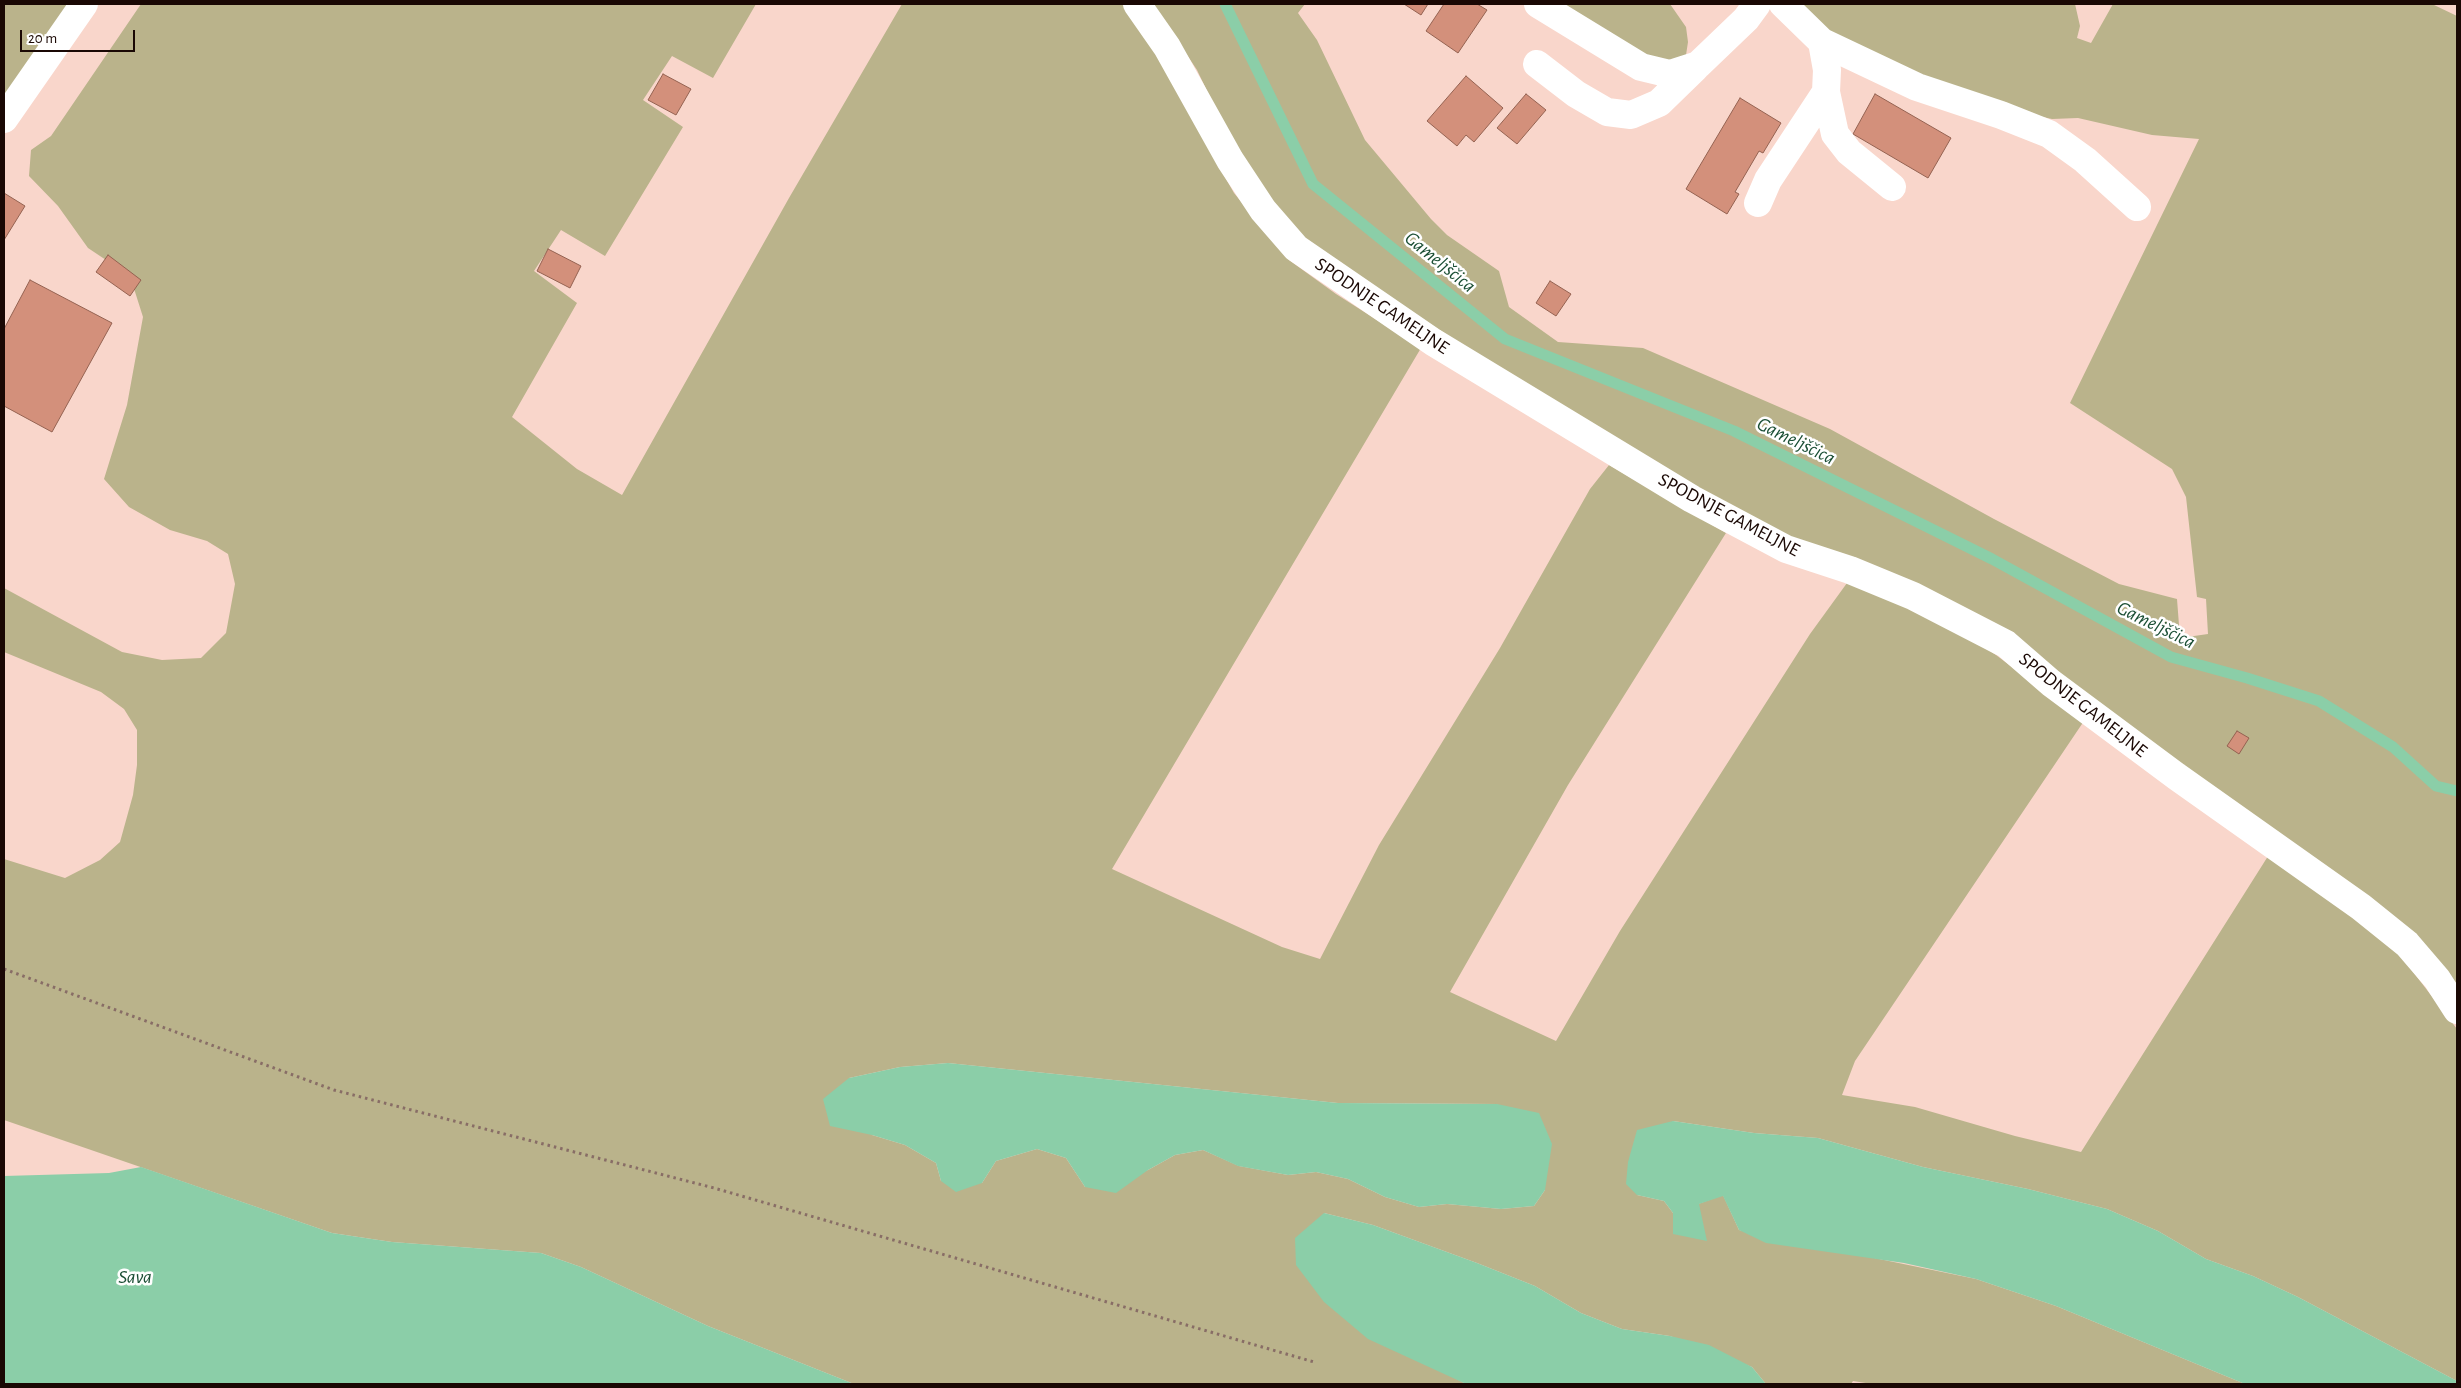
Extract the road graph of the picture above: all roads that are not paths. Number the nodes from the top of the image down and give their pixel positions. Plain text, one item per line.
1 (84, 4) edge
2 (1137, 4) edge
3 (1538, 4) edge
4 (1757, 4) edge
5 (1783, 4) edge
6 (1822, 42) junction
7 (1537, 64) dead end
8 (1698, 65) junction
9 (1826, 92) junction
10 (4, 119) edge
11 (1892, 187) dead end
12 (1758, 203) dead end
13 (2137, 206) dead end
14 (2457, 1010) edge

1 - 10 street
2 - 14 street, SPODNJE GAMELJNE
3 - 8 street
4 - 8 street
5 - 6 street
6 - 9 street
6 - 13 street
7 - 8 street
9 - 11 street
9 - 12 street

